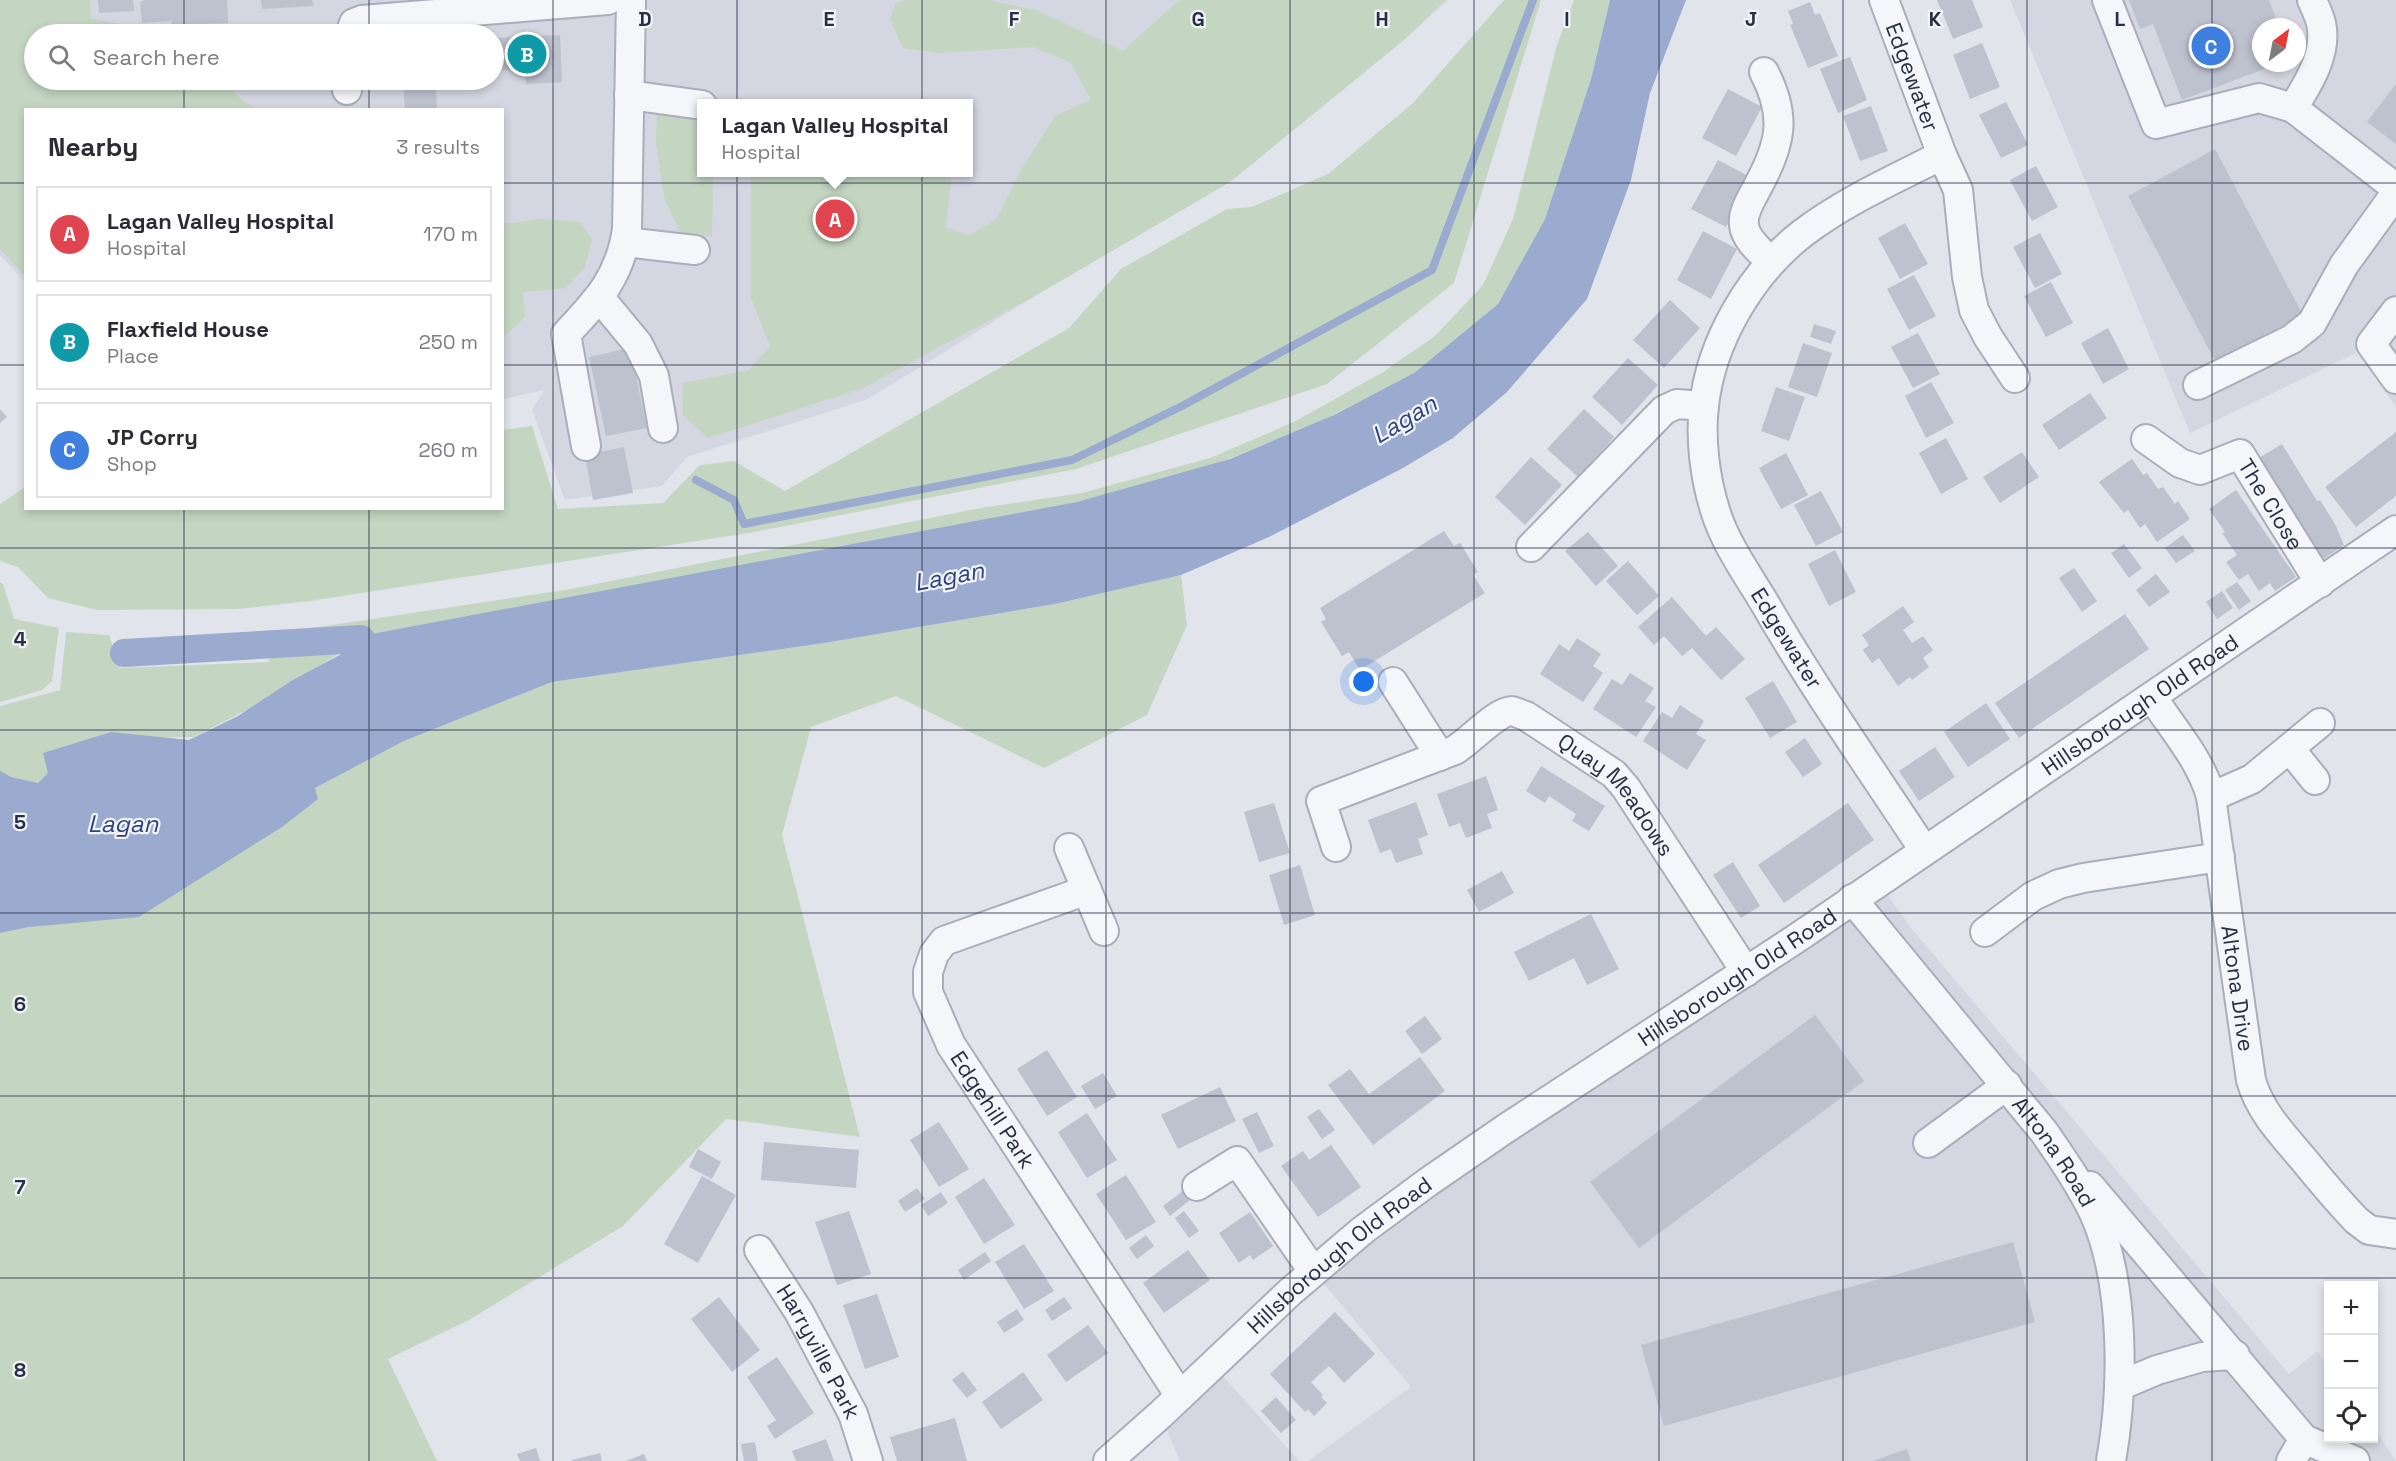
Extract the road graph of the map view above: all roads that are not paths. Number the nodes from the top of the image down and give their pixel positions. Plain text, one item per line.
1 (608, 0) edge
2 (631, 0) edge
3 (1884, 0) edge
4 (2107, 0) edge
5 (2313, 0) edge
6 (354, 24) edge
7 (1764, 72) dead end
8 (629, 95) junction
9 (697, 104) edge
10 (2293, 108) junction
11 (1942, 155) junction
12 (2396, 188) edge
13 (2396, 193) edge
14 (625, 242) junction
15 (695, 250) dead end
16 (1771, 262) junction
17 (600, 298) junction
18 (2396, 311) edge
19 (2015, 378) dead end
20 (2396, 379) edge
21 (2198, 386) dead end
22 (1704, 406) junction
23 (663, 428) dead end
24 (2146, 439) dead end
25 (586, 446) dead end
26 (2396, 530) edge
27 (1531, 547) dead end
28 (2320, 583) junction
29 (1393, 682) dead end
30 (2152, 697) junction
31 (2320, 723) dead end
32 (2290, 749) junction
33 (1440, 756) junction
34 (2315, 780) dead end
35 (2211, 797) junction
36 (1336, 847) dead end
37 (1070, 848) dead end
38 (1924, 850) junction
39 (2220, 858) junction
40 (1087, 890) junction
41 (1852, 899) junction
42 (1104, 931) dead end
43 (1985, 932) dead end
44 (1746, 972) junction
45 (2007, 1085) junction
46 (2044, 1132) junction
47 (1928, 1143) dead end
48 (1197, 1186) dead end
49 (2396, 1234) edge
50 (759, 1250) dead end
51 (1313, 1271) junction
52 (2243, 1365) junction
53 (2119, 1386) junction
54 (1180, 1396) junction
55 (2297, 1450) edge
56 (868, 1461) edge
57 (1108, 1461) edge
58 (2111, 1461) edge
59 (2355, 1461) edge

1 - 6 street
2 - 8 street
3 - 11 street, Edgewater
4 - 10 street
5 - 10 street
7 - 16 street
8 - 9 street
8 - 14 street
10 - 12 street
11 - 16 street, Edgewater
11 - 19 street, Edgewater
13 - 21 street
14 - 15 street
14 - 17 street
16 - 22 street, Edgewater
17 - 23 street
17 - 25 street
18 - 20 street
22 - 27 street
22 - 38 street, Edgewater
24 - 28 street, The Close
26 - 28 street, Hillsborough Old Road
28 - 30 street, Hillsborough Old Road
29 - 33 street
30 - 35 street, Altona Drive
30 - 38 street, Hillsborough Old Road
31 - 32 street
32 - 34 street
32 - 35 street
33 - 36 street, Quay Meadows
33 - 44 street, Quay Meadows
35 - 39 street, Altona Drive
37 - 40 street
38 - 41 street, Hillsborough Old Road
39 - 43 street
39 - 49 street, Altona Drive
40 - 42 street
40 - 54 street, Edgehill Park
41 - 44 street, Hillsborough Old Road
41 - 45 street, Altona Road
44 - 51 street, Hillsborough Old Road
45 - 46 street, Altona Road
45 - 47 street
46 - 52 street
46 - 53 street, Altona Road
48 - 51 street
50 - 56 street, Harryville Park
51 - 54 street, Hillsborough Old Road
52 - 53 street
52 - 55 street
53 - 58 street, Altona Road
54 - 57 street, Hillsborough Old Road
55 - 59 street

